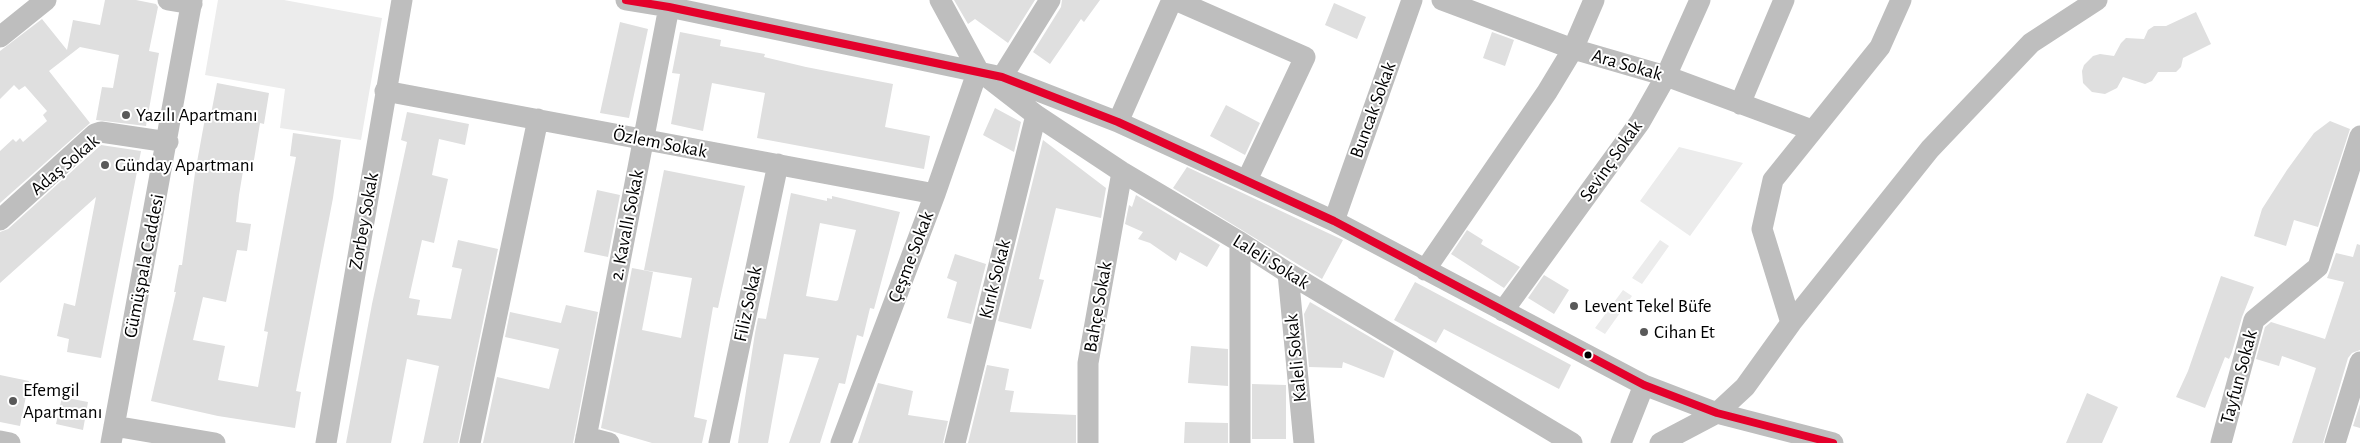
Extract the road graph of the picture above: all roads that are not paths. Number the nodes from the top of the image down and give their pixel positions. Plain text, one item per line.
1 (46, 0) edge
2 (168, 0) edge
3 (402, 0) edge
4 (626, 0) edge
5 (940, 0) edge
6 (1050, 0) edge
7 (1174, 0) edge
8 (1412, 0) edge
9 (1442, 0) edge
10 (1594, 0) edge
11 (1700, 0) edge
12 (1784, 0) edge
13 (1901, 0) edge
14 (2097, 0) edge
15 (192, 2) edge
16 (669, 7) junction
17 (0, 37) edge
18 (1573, 49) junction
19 (978, 70) junction
20 (1666, 76) junction
21 (1002, 77) junction
22 (385, 91) junction
23 (1740, 104) junction
24 (1036, 115) junction
25 (538, 119) junction
26 (1118, 122) junction
27 (1812, 130) junction
28 (2360, 136) edge
29 (644, 140) junction
30 (168, 142) junction
31 (778, 164) junction
32 (1122, 172) junction
33 (1247, 180) junction
34 (935, 194) junction
35 (0, 220) edge
36 (1334, 220) junction
37 (1240, 242) junction
38 (1425, 270) junction
39 (1288, 273) junction
40 (1503, 311) junction
41 (1791, 323) junction
42 (2360, 362) edge
43 (1644, 385) junction
44 (1717, 413) junction
45 (112, 434) edge
46 (585, 440) edge
47 (0, 441) edge
48 (10, 443) edge
49 (215, 443) edge
50 (326, 443) edge
51 (470, 443) edge
52 (609, 443) edge
53 (719, 443) edge
54 (841, 443) edge
55 (955, 443) edge
56 (1088, 443) edge
57 (1240, 443) edge
58 (1304, 443) edge
59 (1572, 443) edge
60 (1621, 443) edge
61 (1660, 443) edge
62 (1833, 443) edge
63 (2221, 443) edge
64 (2335, 443) edge

1 - 17 street
2 - 15 street
3 - 22 street, Zorbey Sokak
4 - 16 street
5 - 19 street
6 - 21 street
7 - 26 street
7 - 33 street
8 - 36 street, Buncak Sokak
9 - 18 street, Ara Sokak
10 - 18 street
11 - 20 street, Sevinç Sokak
12 - 23 street
13 - 27 street
14 - 41 street
15 - 30 street, Gümüşpala Caddesi
16 - 19 street
16 - 29 street, 2. Kavallı Sokak
18 - 20 street, Ara Sokak
18 - 38 street
19 - 21 street
19 - 24 street, Laleli Sokak
19 - 34 street, Çeşme Sokak
20 - 23 street, Ara Sokak
20 - 40 street, Sevinç Sokak
21 - 26 street
22 - 25 street, Özlem Sokak
22 - 50 street, Zorbey Sokak
23 - 27 street, Ara Sokak
24 - 32 street, Laleli Sokak
24 - 55 street, Kırık Sokak
25 - 29 street, Özlem Sokak
25 - 51 street
26 - 33 street
27 - 41 street
28 - 63 street, Tayfun Sokak
29 - 31 street, Özlem Sokak
29 - 46 street, 2. Kavallı Sokak
30 - 35 street, Adaş Sokak
30 - 45 street, Gümüşpala Caddesi
31 - 34 street, Özlem Sokak
31 - 53 street, Filiz Sokak
32 - 37 street, Laleli Sokak
32 - 56 street, Bahçe Sokak
33 - 36 street
34 - 54 street, Çeşme Sokak
36 - 38 street
37 - 39 street, Laleli Sokak
37 - 57 street
38 - 40 street
39 - 58 street, Kaleli Sokak
39 - 59 street, Laleli Sokak
40 - 43 street
41 - 44 street
42 - 64 street
43 - 44 street
43 - 60 street
44 - 61 street
44 - 62 street
45 - 49 street
46 - 52 street
47 - 48 street

